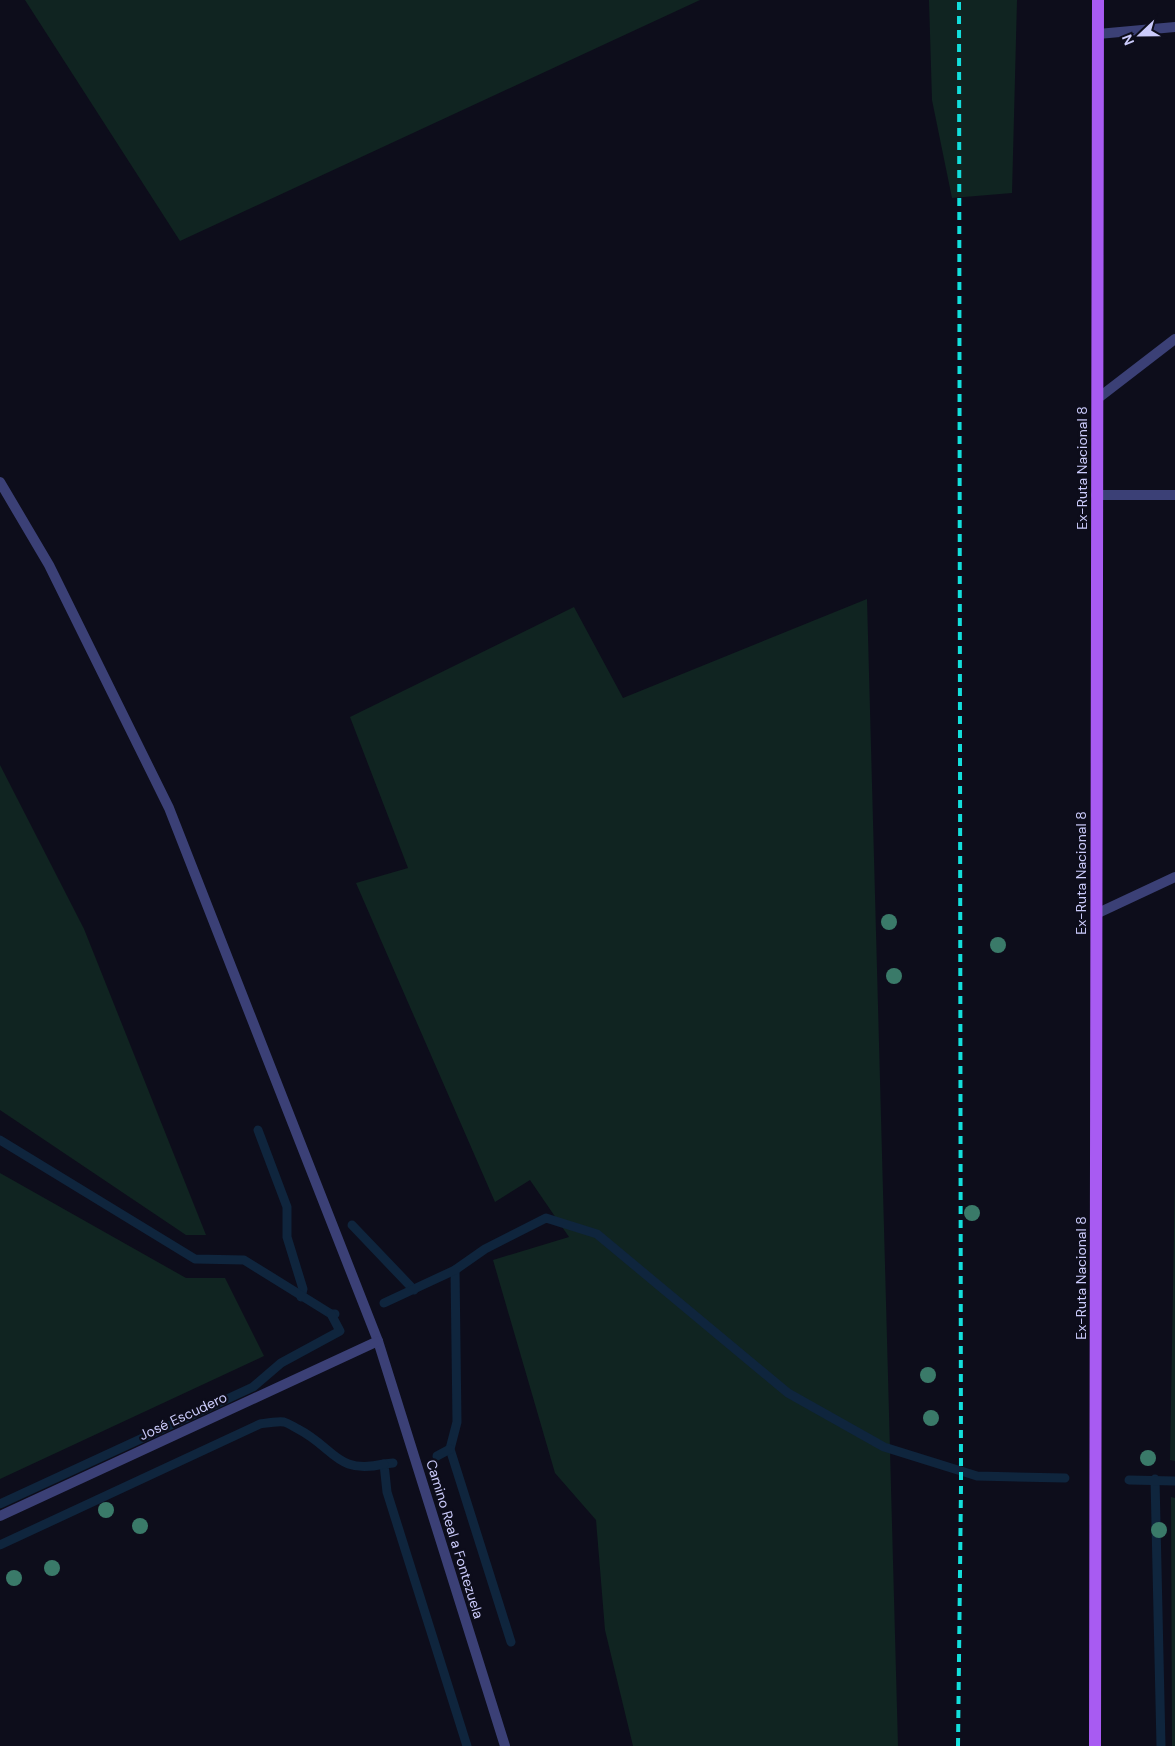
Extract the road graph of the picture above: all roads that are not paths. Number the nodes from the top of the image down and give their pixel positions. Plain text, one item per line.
1 (1098, 0) edge
2 (1175, 28) edge
3 (1098, 34) junction
4 (1175, 339) edge
5 (1097, 399) junction
6 (0, 482) edge
7 (1175, 495) edge
8 (1096, 496) junction
9 (1175, 878) edge
10 (1096, 914) junction
11 (378, 1341) junction
12 (0, 1516) edge
13 (505, 1746) edge
14 (1095, 1746) edge

1 - 3 main road, Ex-Ruta Nacional 8
2 - 3 street
3 - 5 main road, Ex-Ruta Nacional 8
4 - 5 street
5 - 8 main road, Ex-Ruta Nacional 8
6 - 11 street, Camino Real a Fontezuela
7 - 8 street
8 - 10 main road, Ex-Ruta Nacional 8
9 - 10 street
10 - 14 main road, Ex-Ruta Nacional 8
11 - 12 street, José Escudero
11 - 13 street, Camino Real a Fontezuela

